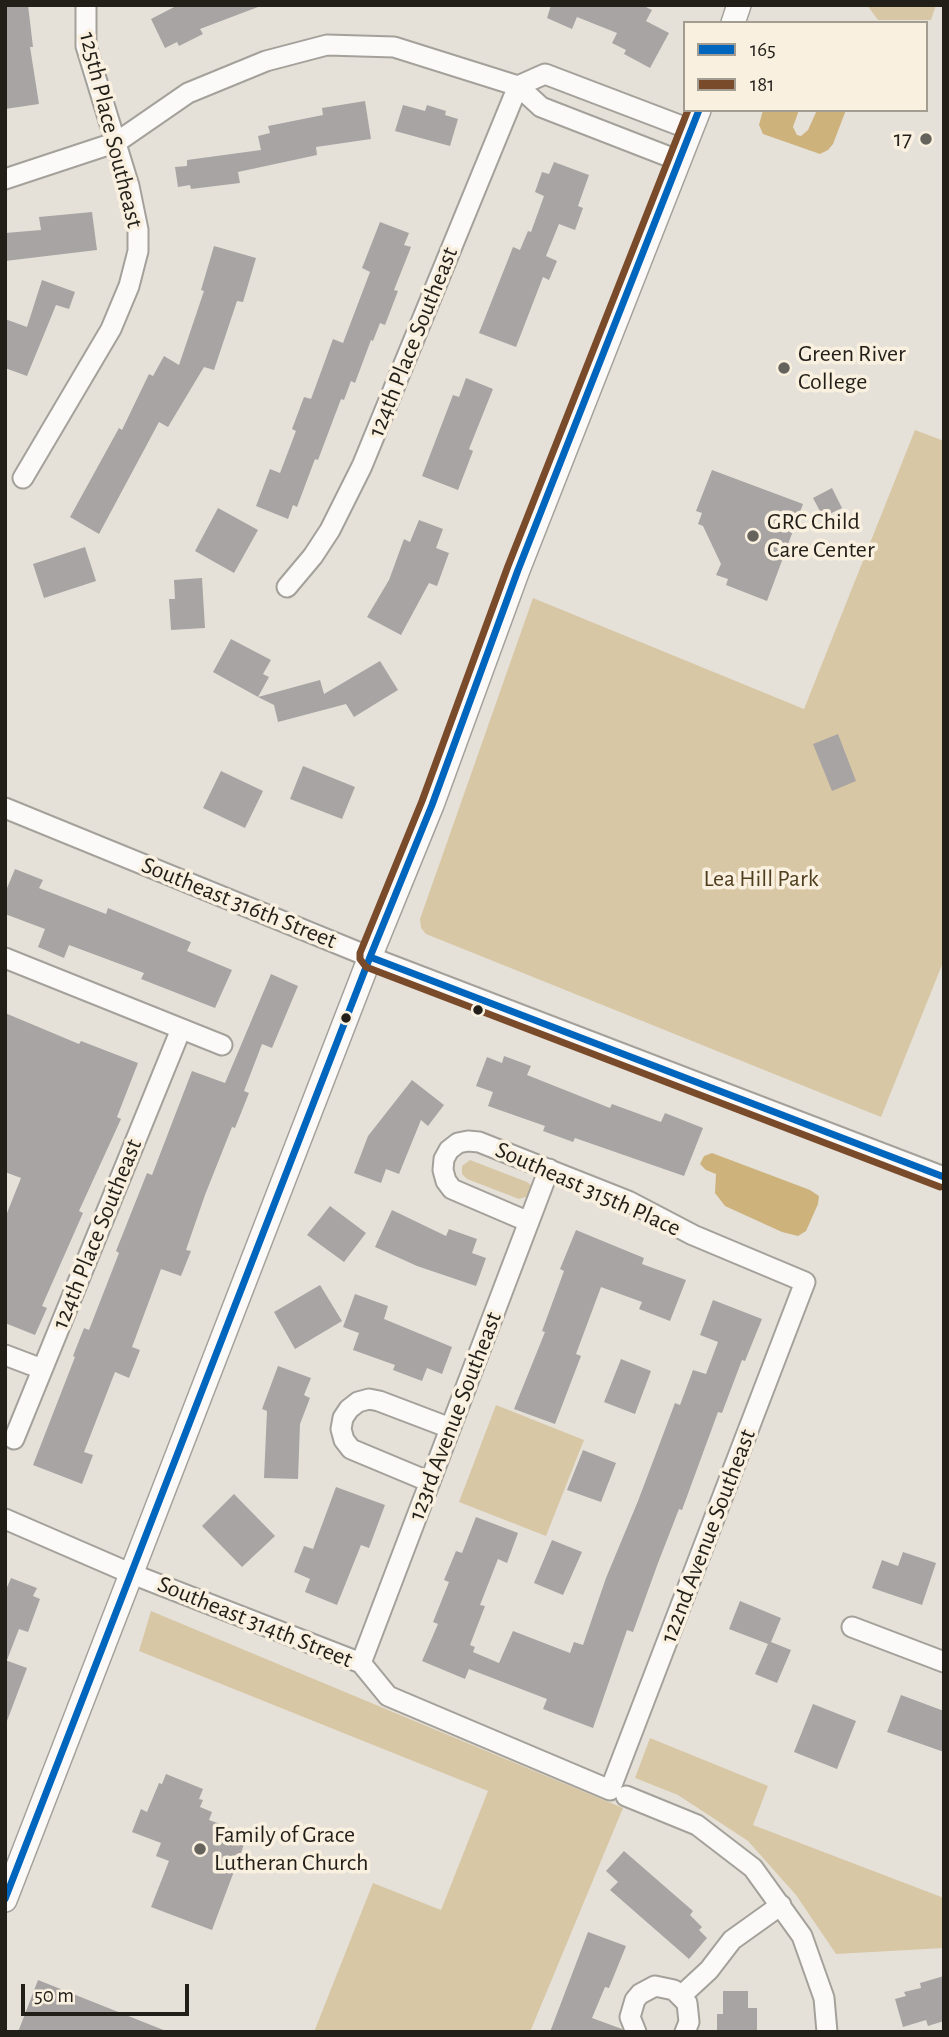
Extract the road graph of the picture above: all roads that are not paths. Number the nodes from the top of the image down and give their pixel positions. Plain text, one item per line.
1 (86, 5) edge
2 (518, 86) junction
3 (696, 120) edge
4 (117, 142) junction
5 (680, 161) junction
6 (5, 179) edge
7 (23, 478) dead end
8 (287, 587) dead end
9 (5, 808) edge
10 (370, 957) junction
11 (5, 958) edge
12 (181, 1029) junction
13 (222, 1045) dead end
14 (549, 1169) junction
15 (944, 1177) edge
16 (529, 1222) junction
17 (805, 1282) joint
18 (5, 1355) edge
19 (42, 1370) junction
20 (450, 1428) junction
21 (14, 1439) dead end
22 (430, 1482) junction
23 (5, 1519) edge
24 (132, 1574) junction
25 (852, 1627) dead end
26 (944, 1662) edge
27 (361, 1663) junction
28 (618, 1793) junction
29 (5, 1900) edge
30 (781, 1905) junction
31 (682, 1995) junction
32 (636, 2032) edge
33 (685, 2032) edge
34 (827, 2032) edge

1 - 4 street, 125th Place Southeast
2 - 3 street
2 - 4 street
2 - 5 street
2 - 8 street, 124th Place Southeast
3 - 5 street
4 - 6 street
4 - 7 street, 125th Place Southeast
5 - 10 street
9 - 10 street, Southeast 316th Street
10 - 15 street, Southeast 316th Street
10 - 24 street
11 - 12 street
12 - 13 street
12 - 19 street, 124th Place Southeast
14 - 16 street, 123rd Avenue Southeast
14 - 16 street, Southeast 315th Place
14 - 17 street, Southeast 315th Place
16 - 20 street, 123rd Avenue Southeast
17 - 28 street, 122nd Avenue Southeast
18 - 19 street
19 - 21 street, 124th Place Southeast
20 - 22 street, 123rd Avenue Southeast
20 - 22 street
22 - 27 street, 123rd Avenue Southeast
23 - 24 street, Southeast 314th Street
24 - 27 street, Southeast 314th Street
24 - 29 street
25 - 26 street
27 - 28 street, Southeast 314th Street
28 - 30 street, Southeast 314th Street
30 - 31 street
30 - 34 street, Southeast 314th Street
31 - 32 street
31 - 33 street

